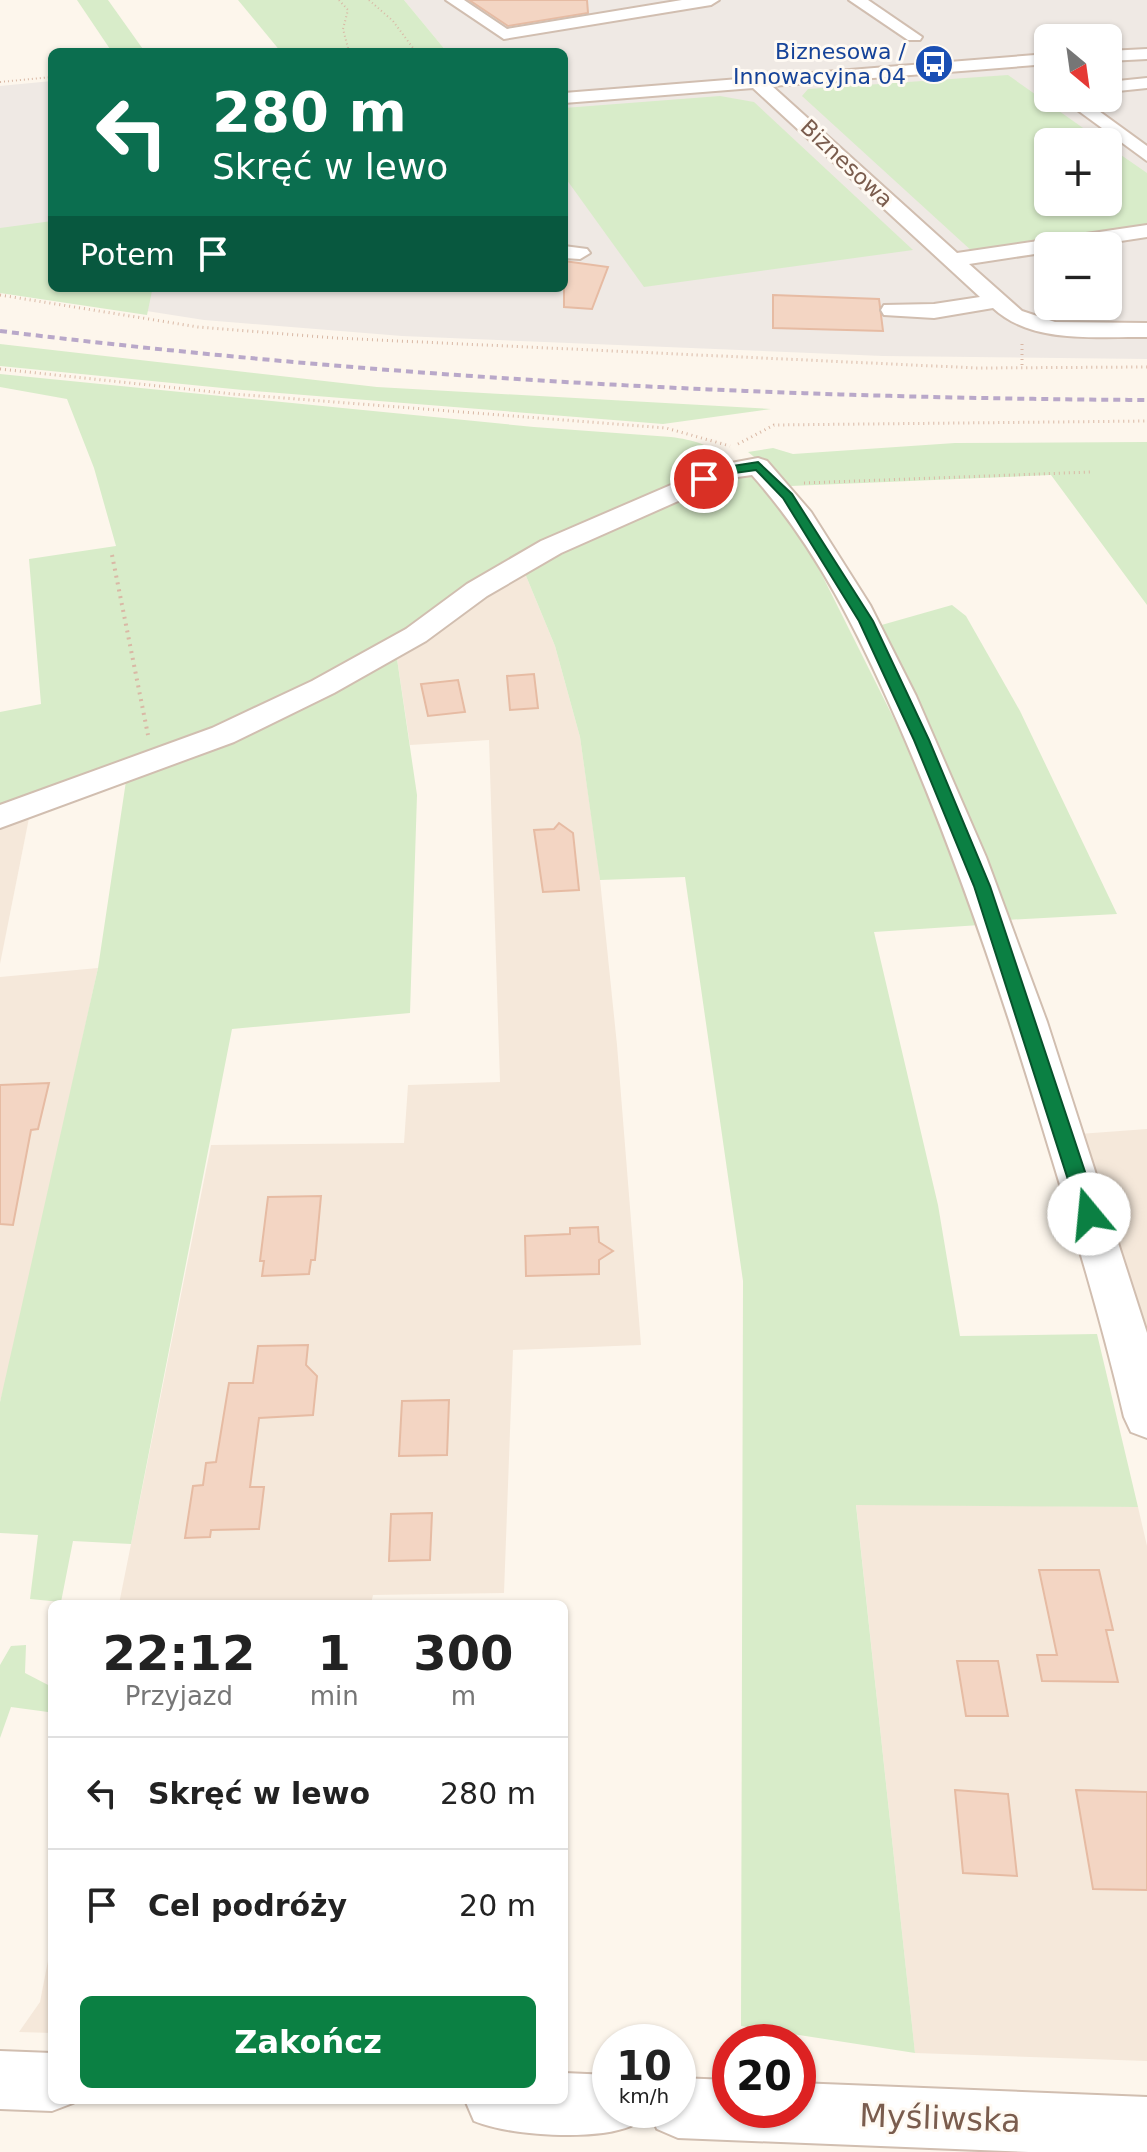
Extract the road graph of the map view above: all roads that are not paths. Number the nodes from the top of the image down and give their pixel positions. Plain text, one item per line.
1 (454, 0) edge
2 (711, 0) edge
3 (857, 0) edge
4 (914, 37) dead end
5 (1147, 54) edge
6 (1122, 55) edge
7 (1034, 61) edge
8 (758, 83) junction
9 (1147, 83) edge
10 (1122, 86) edge
11 (568, 98) edge
12 (1089, 112) edge
13 (1147, 155) edge
14 (1147, 231) edge
15 (952, 260) junction
16 (997, 301) junction
17 (892, 310) dead end
18 (1147, 330) edge
19 (0, 817) edge
20 (1147, 1417) edge
21 (0, 2080) edge
22 (48, 2082) edge
23 (568, 2103) edge
24 (592, 2104) edge
25 (816, 2113) edge
26 (1147, 2127) edge

1 - 2 street
3 - 4 street
5 - 6 street
7 - 8 street, Biznesowa
8 - 11 street
8 - 15 street, Biznesowa
9 - 10 street
12 - 13 street
14 - 15 street
15 - 16 street, Biznesowa
16 - 17 street
16 - 18 street, Biznesowa
19 - 20 street
21 - 22 street
23 - 24 street
25 - 26 street, Myśliwska

